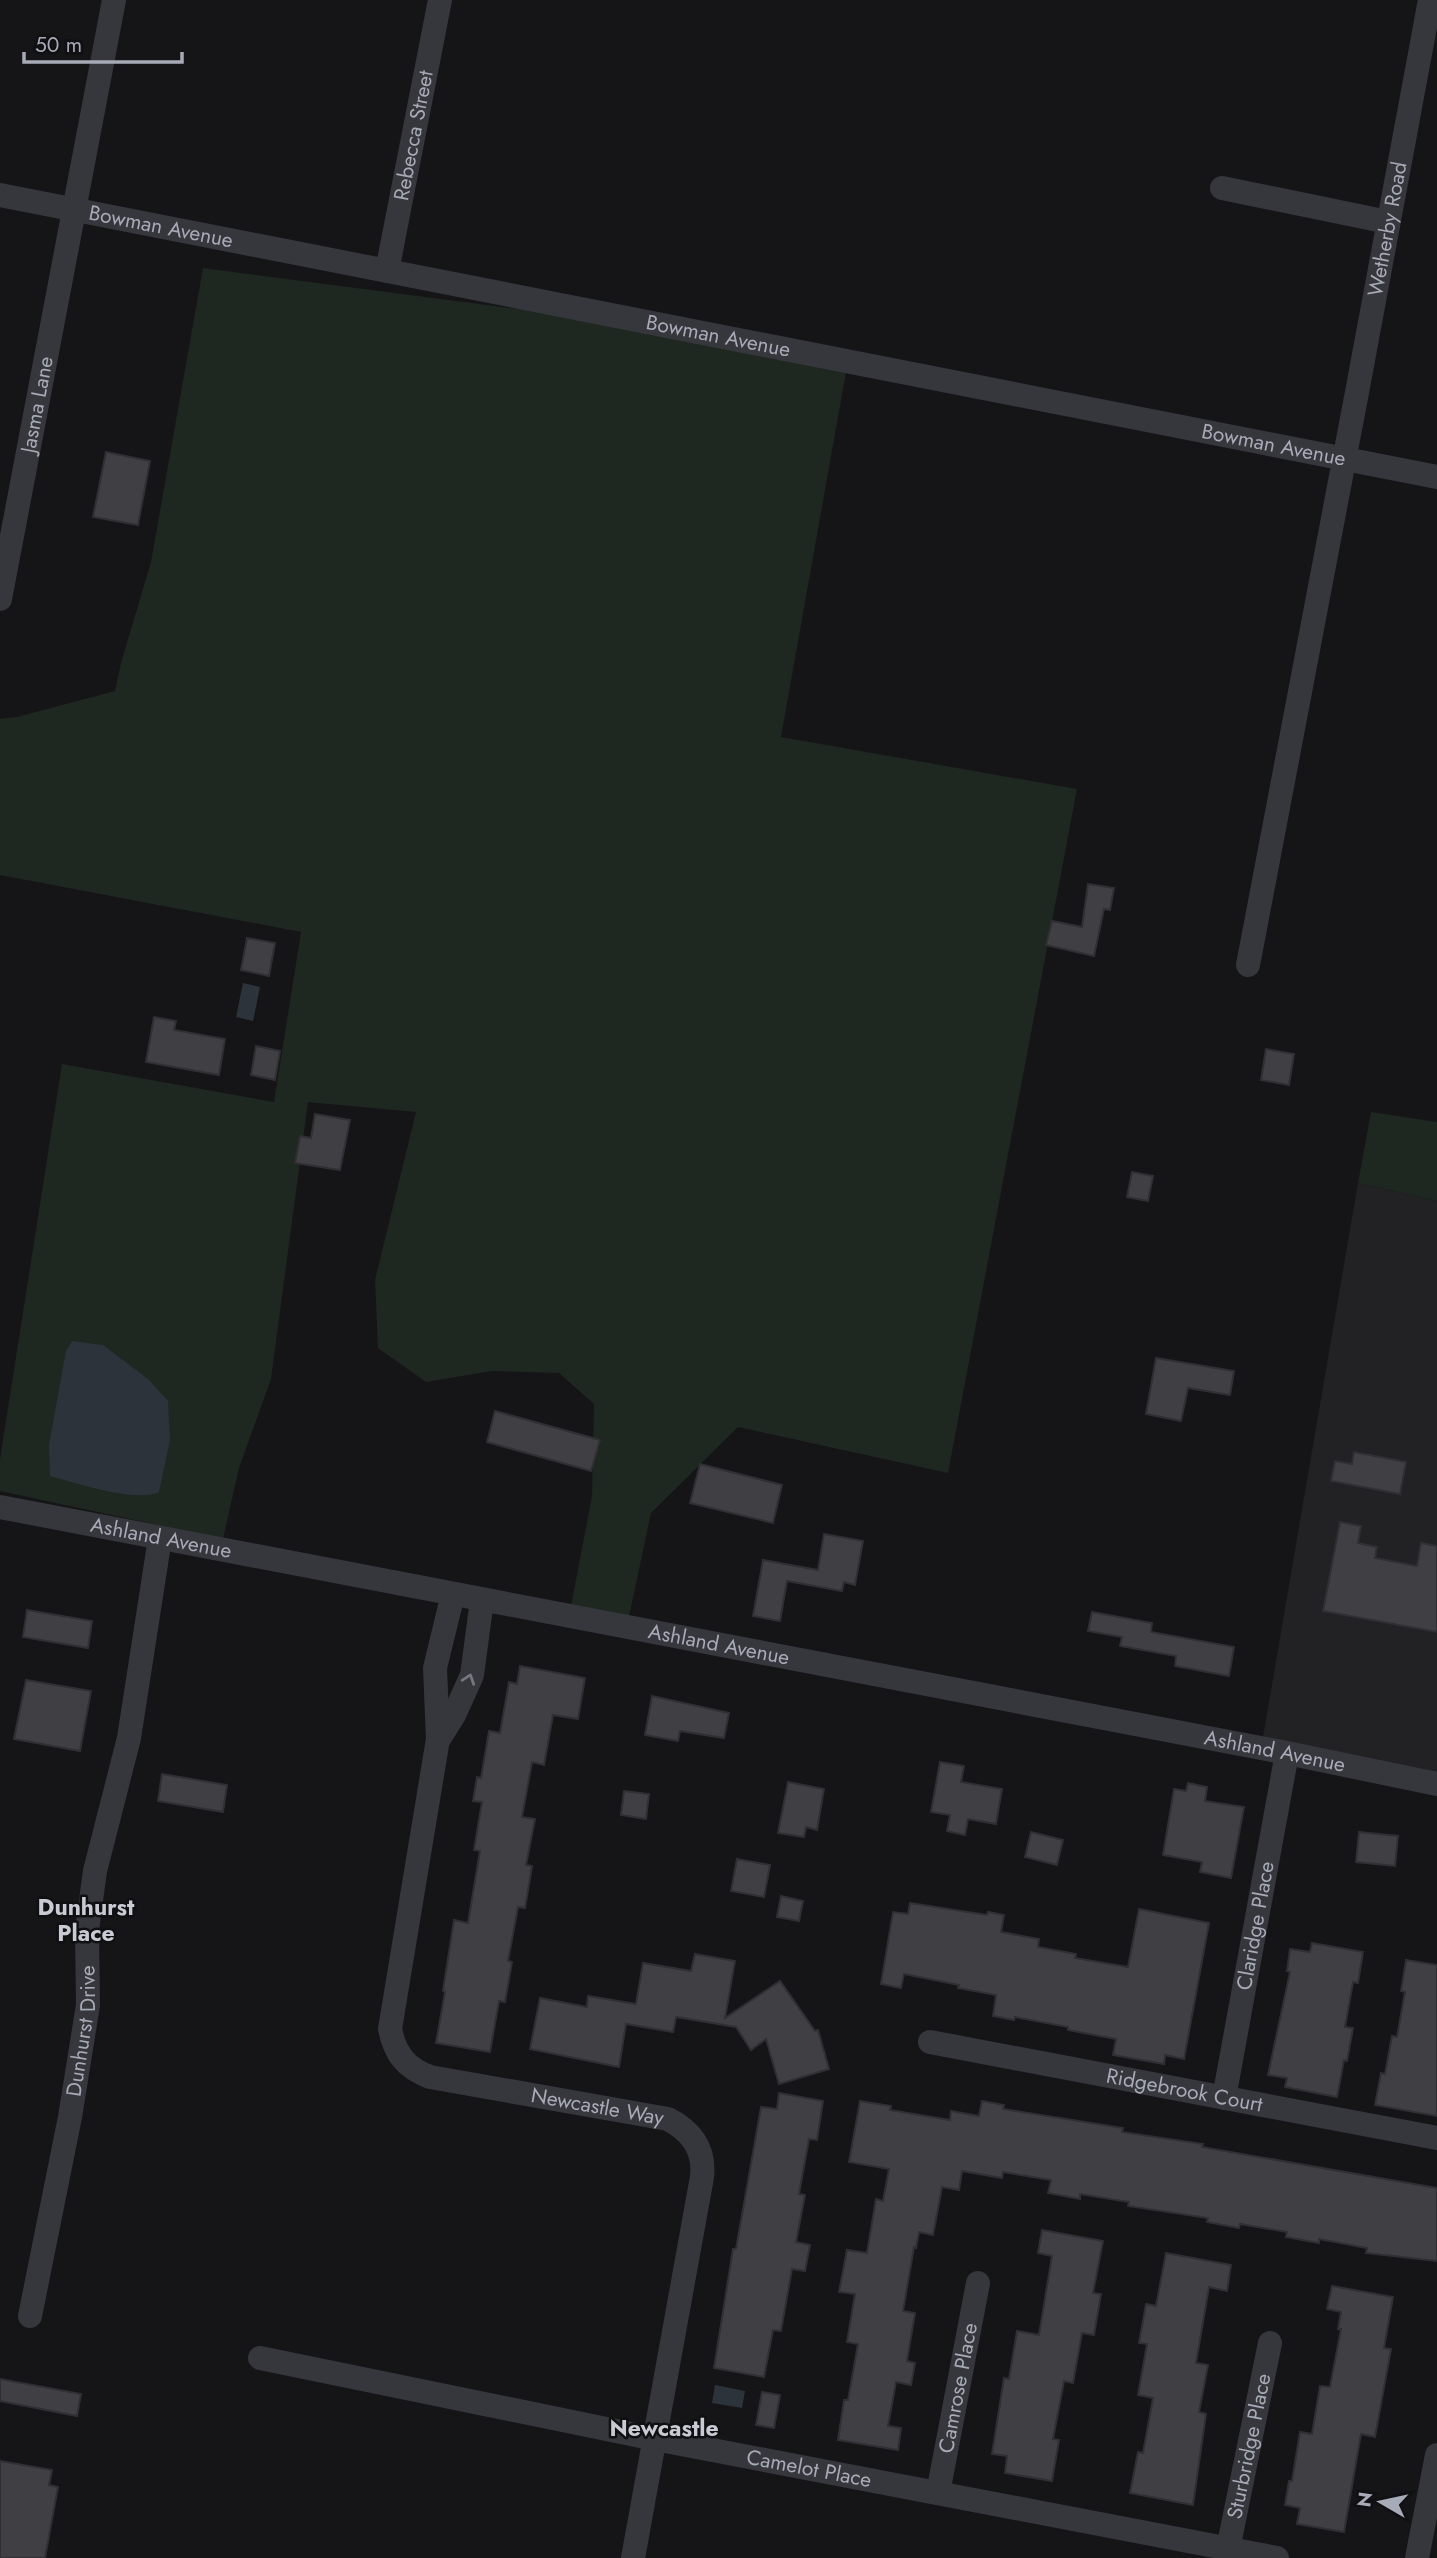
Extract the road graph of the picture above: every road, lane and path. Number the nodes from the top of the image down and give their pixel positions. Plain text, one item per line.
1 (114, 0) edge
2 (440, 0) edge
3 (1430, 0) edge
4 (1222, 188) dead end
5 (0, 195) edge
6 (74, 209) junction
7 (1388, 222) junction
8 (387, 271) junction
9 (1343, 459) junction
10 (1437, 477) edge
11 (0, 598) edge
12 (1248, 964) dead end
13 (0, 1507) edge
14 (160, 1538) junction
15 (453, 1594) junction
16 (482, 1600) junction
17 (439, 1740) junction
18 (1287, 1753) junction
19 (1437, 1784) edge
20 (930, 2042) dead end
21 (1224, 2098) junction
22 (1437, 2138) edge
23 (978, 2283) dead end
24 (30, 2316) dead end
25 (1270, 2343) dead end
26 (261, 2358) dead end
27 (655, 2439) junction
28 (1437, 2455) edge
29 (938, 2493) junction
30 (1228, 2549) junction
31 (632, 2558) edge
32 (1277, 2558) edge
33 (1417, 2558) edge

1 - 6 street, Jasma Lane
2 - 8 street, Rebecca Street
3 - 7 street, Wetherby Road
4 - 7 street
5 - 6 street, Bowman Avenue
6 - 8 street, Bowman Avenue
6 - 11 street, Jasma Lane
7 - 9 street, Wetherby Road
8 - 9 street, Bowman Avenue
9 - 10 street, Bowman Avenue
9 - 12 street, Wetherby Road
13 - 14 street, Ashland Avenue
14 - 15 street, Ashland Avenue
14 - 24 street, Dunhurst Drive
15 - 16 street, Ashland Avenue
15 - 17 street, Newcastle Way
17 -> 16 street, Newcastle Way
16 - 18 street, Ashland Avenue
17 - 27 street, Newcastle Way
18 - 19 street, Ashland Avenue
18 - 21 street, Claridge Place
20 - 21 street, Ridgebrook Court
21 - 22 street, Ridgebrook Court
23 - 29 street, Camrose Place
25 - 30 street, Sturbridge Place
26 - 27 street, Camelot Place
27 - 29 street, Camelot Place
27 - 31 street, Newcastle Way
28 - 33 street
29 - 30 street, Camelot Place
30 - 32 street, Camelot Place

